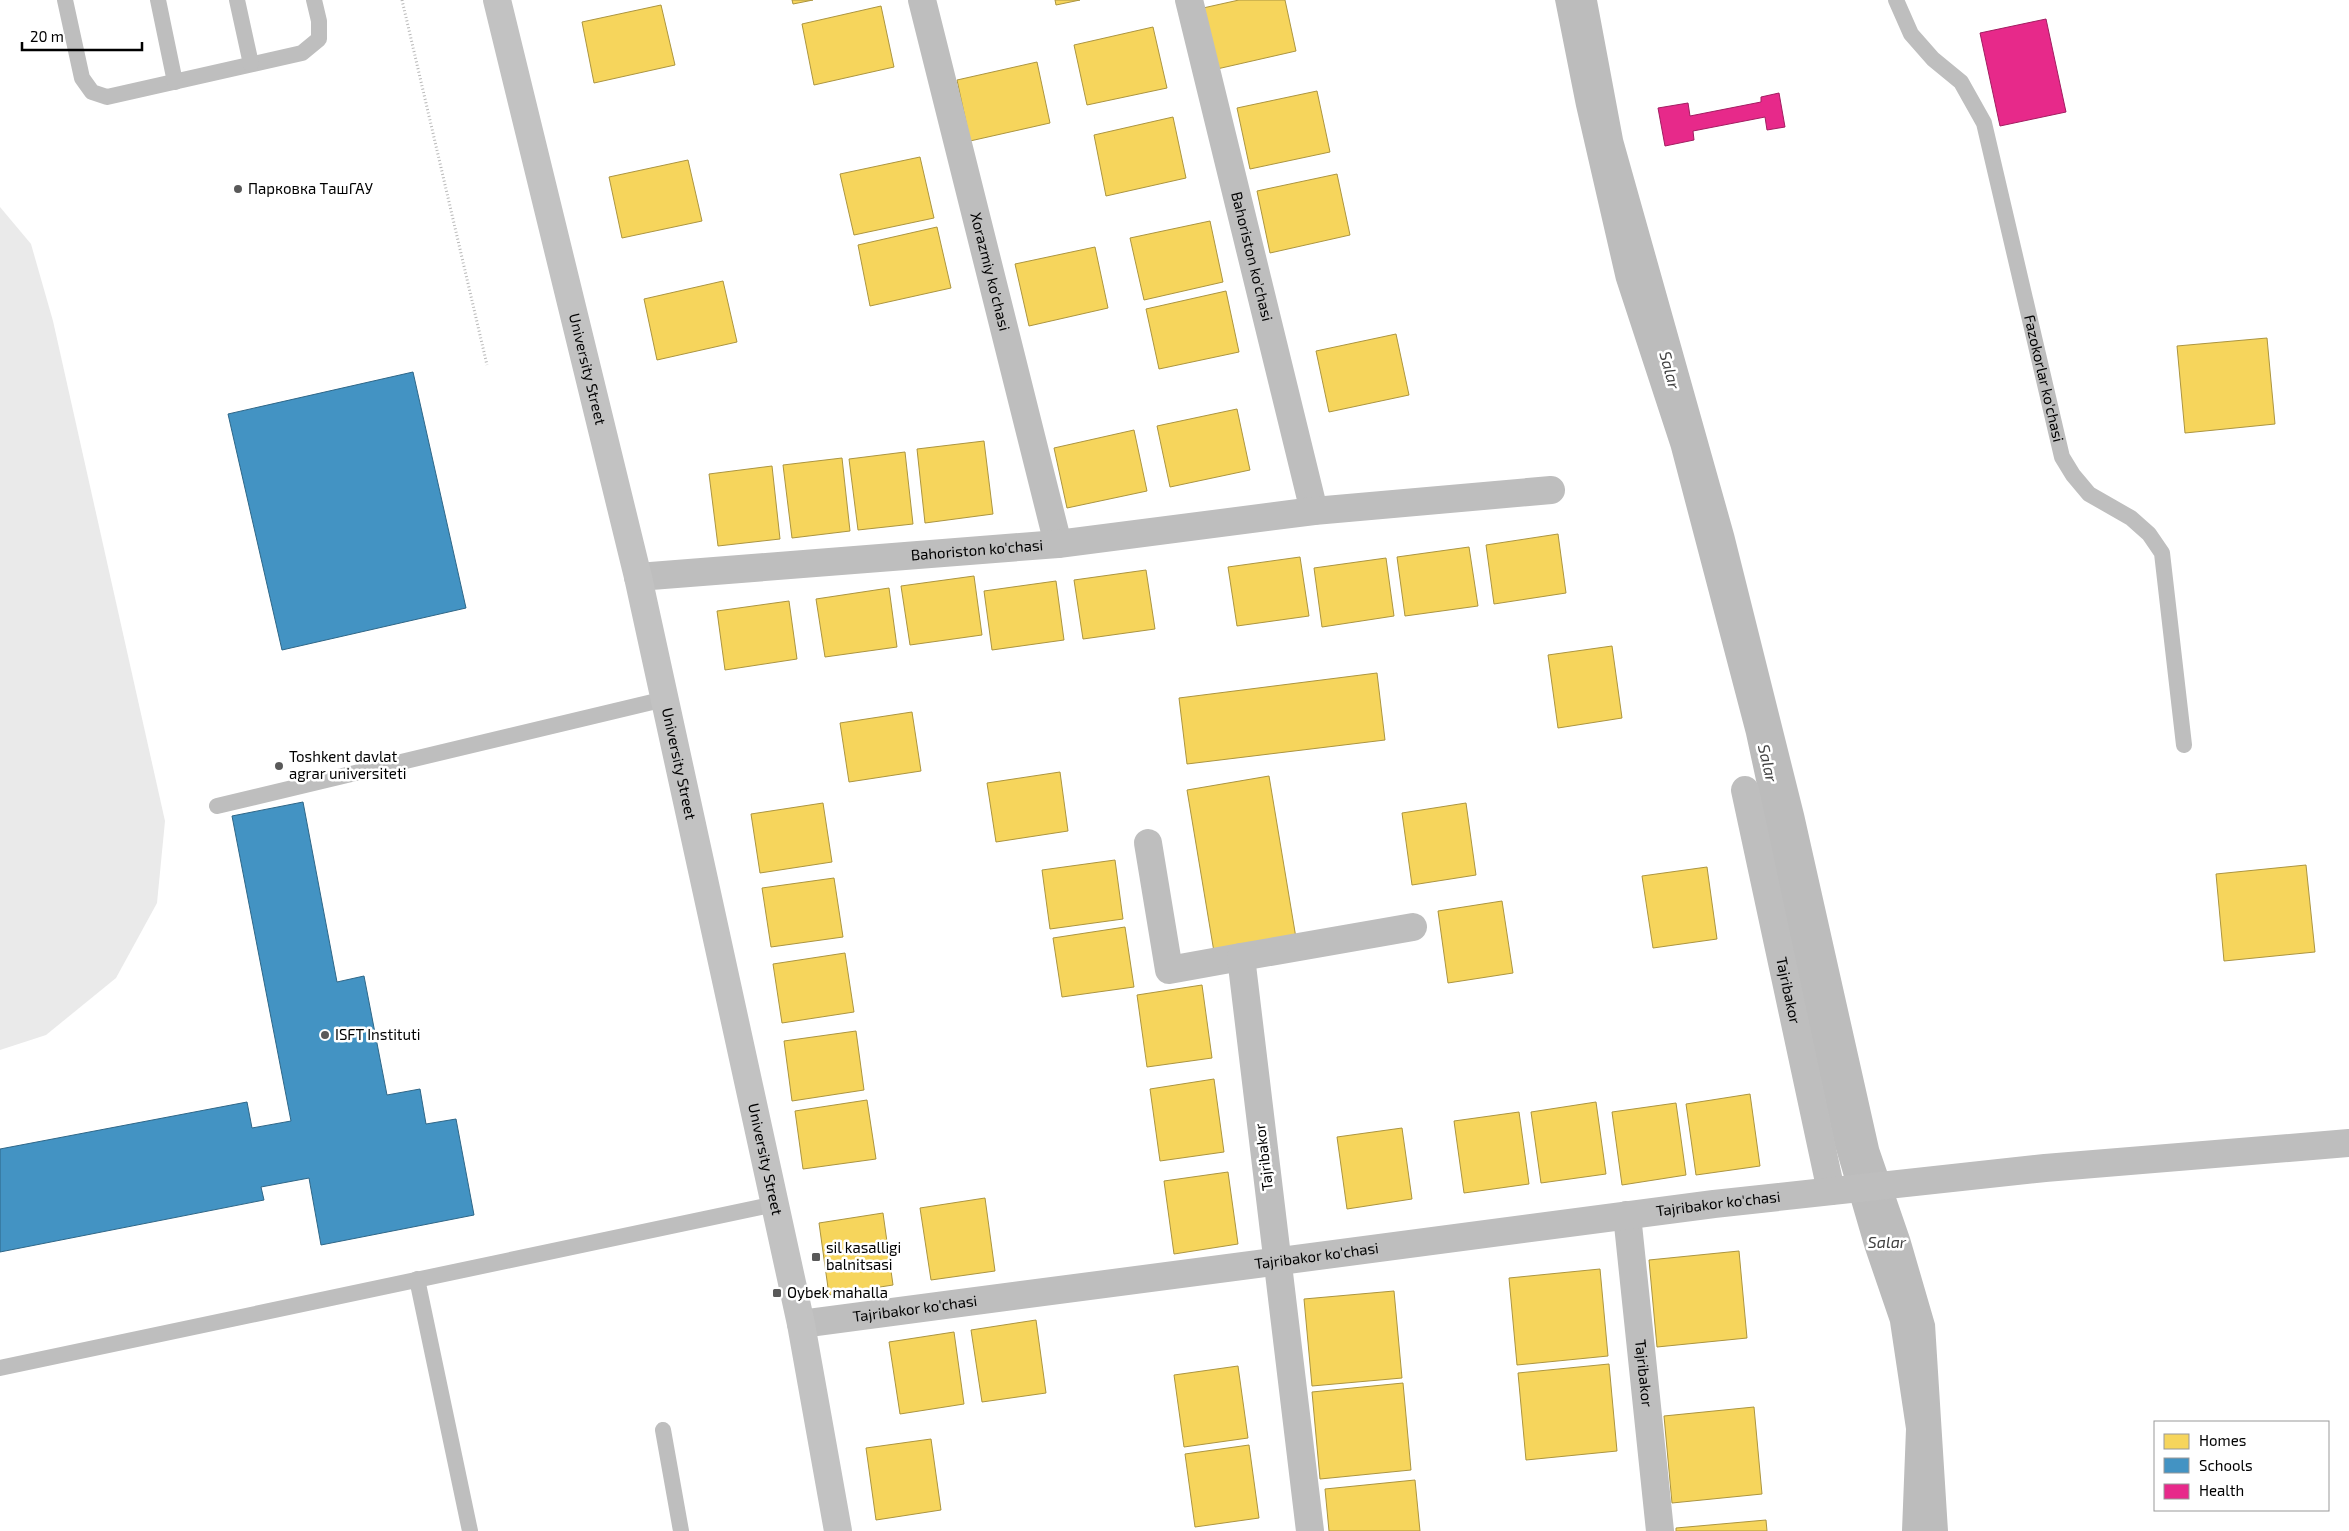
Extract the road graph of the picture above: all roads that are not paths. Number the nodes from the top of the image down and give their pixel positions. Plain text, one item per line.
1 (65, 0) edge
2 (158, 0) edge
3 (238, 0) edge
4 (314, 0) edge
5 (497, 0) edge
6 (922, 0) edge
7 (1189, 0) edge
8 (1896, 0) edge
9 (251, 64) junction
10 (175, 82) junction
11 (1551, 490) dead end
12 (1314, 512) junction
13 (1058, 544) junction
14 (638, 577) junction
15 (664, 699) junction
16 (2184, 746) dead end
17 (1745, 790) dead end
18 (217, 806) dead end
19 (1148, 843) dead end
20 (1413, 927) dead end
21 (1241, 957) junction
22 (2349, 1143) edge
23 (1831, 1191) junction
24 (775, 1204) junction
25 (1627, 1215) junction
26 (1277, 1261) junction
27 (417, 1279) junction
28 (801, 1324) junction
29 (0, 1368) edge
30 (663, 1430) dead end
31 (470, 1531) edge
32 (681, 1531) edge
33 (838, 1531) edge
34 (1310, 1531) edge
35 (1660, 1531) edge

1 - 10 lane
2 - 10 lane
3 - 9 lane
4 - 9 lane
5 - 14 main road, University Street
6 - 13 street, Xorazmiy ko'chasi
7 - 12 street, Bahoriston ko'chasi
8 - 16 lane, Fazokorlar ko'chasi
9 - 10 lane
11 - 12 street, Bahoriston ko'chasi
12 - 13 street, Bahoriston ko'chasi
13 - 14 street, Bahoriston ko'chasi
14 - 15 main road, University Street
15 - 18 lane
15 - 24 main road, University Street
17 - 23 street, Tajribakor
19 - 21 street
20 - 21 street
21 - 26 street, Tajribakor
22 - 23 street, Tajribakor ko'chasi
23 - 25 street, Tajribakor ko'chasi
24 - 27 lane
24 - 28 main road, University Street
25 - 26 street, Tajribakor ko'chasi
25 - 35 street, Tajribakor
26 - 28 street, Tajribakor ko'chasi
26 - 34 street, Tajribakor
27 - 29 lane
27 - 31 lane
28 - 33 main road, University Street
30 - 32 lane

